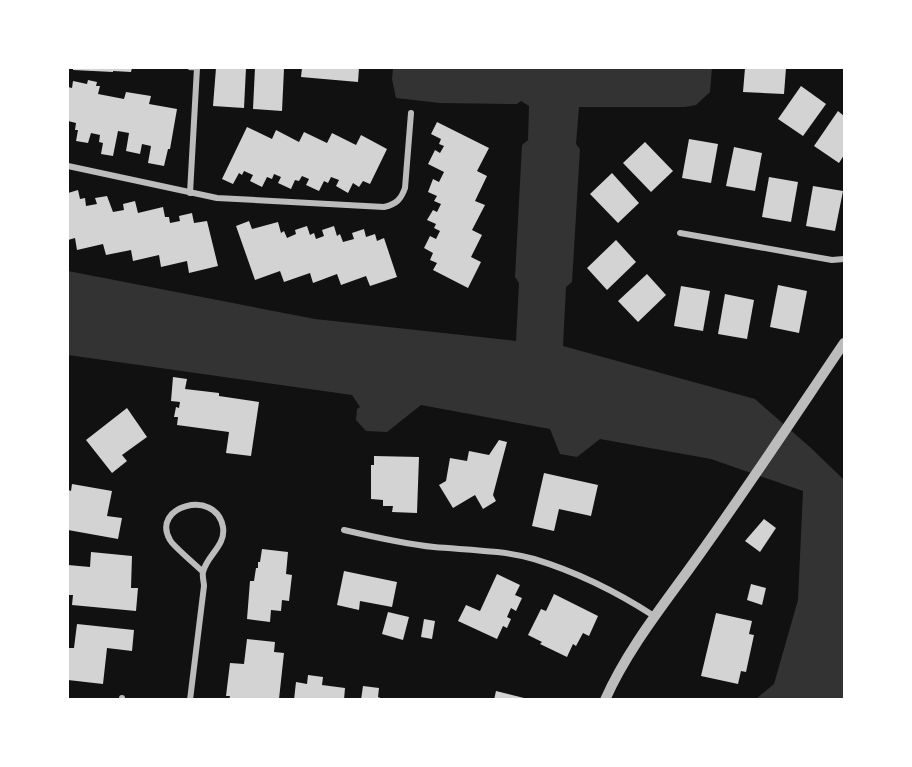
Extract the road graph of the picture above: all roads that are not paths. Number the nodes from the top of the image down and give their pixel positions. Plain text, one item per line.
1 (194, 68) edge
2 (411, 113) dead end
3 (68, 166) edge
4 (190, 193) junction
5 (680, 233) dead end
6 (844, 259) edge
7 (844, 343) edge
8 (344, 530) dead end
9 (203, 572) junction
10 (654, 616) junction
11 (190, 699) edge
12 (605, 699) edge

1 - 4 street
2 - 4 street
3 - 4 street
5 - 6 street
7 - 10 street
8 - 10 street
9 - 9 street
9 - 11 street
10 - 12 street

